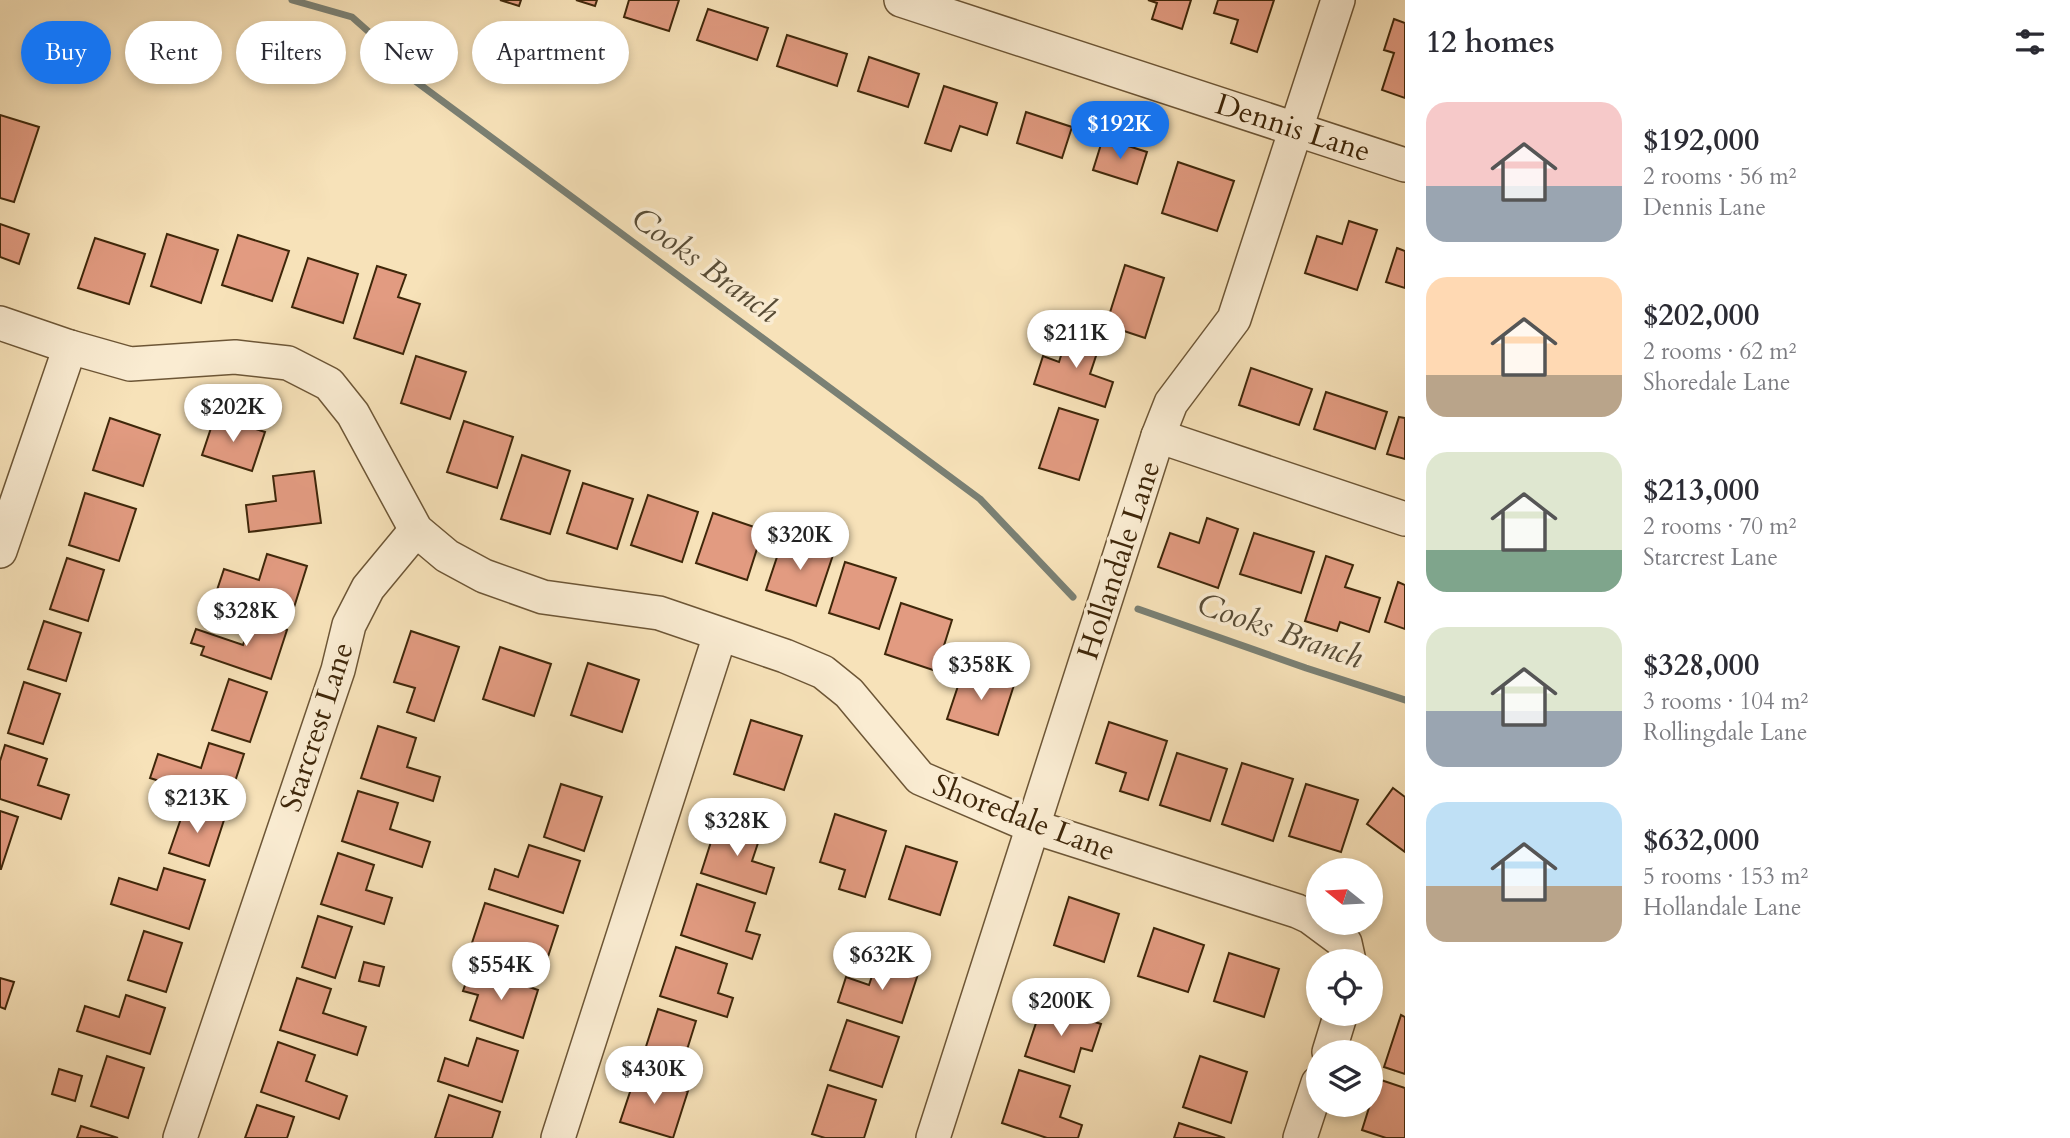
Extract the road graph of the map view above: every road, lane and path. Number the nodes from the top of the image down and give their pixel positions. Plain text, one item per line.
1 (901, 0) edge
2 (1338, 0) edge
3 (1297, 130) junction
4 (1405, 165) edge
5 (0, 323) edge
6 (70, 347) junction
7 (1158, 436) junction
8 (1405, 519) edge
9 (416, 530) junction
10 (0, 551) edge
11 (720, 635) junction
12 (1034, 827) junction
13 (1346, 949) edge
14 (1307, 1117) edge
15 (180, 1138) edge
16 (558, 1138) edge
17 (933, 1138) edge
18 (1300, 1138) edge

1 - 3 street, Dennis Lane
2 - 3 street, Hollandale Lane
3 - 4 street, Dennis Lane
3 - 7 street, Hollandale Lane
5 - 6 street, Shoredale Lane
6 - 9 street, Shoredale Lane
6 - 10 street
7 - 8 street
7 - 12 street, Hollandale Lane
9 - 11 street, Shoredale Lane
9 - 15 street, Starcrest Lane
11 - 12 street, Shoredale Lane
11 - 16 street
12 - 13 street, Shoredale Lane
12 - 17 street, Hollandale Lane
14 - 18 street

